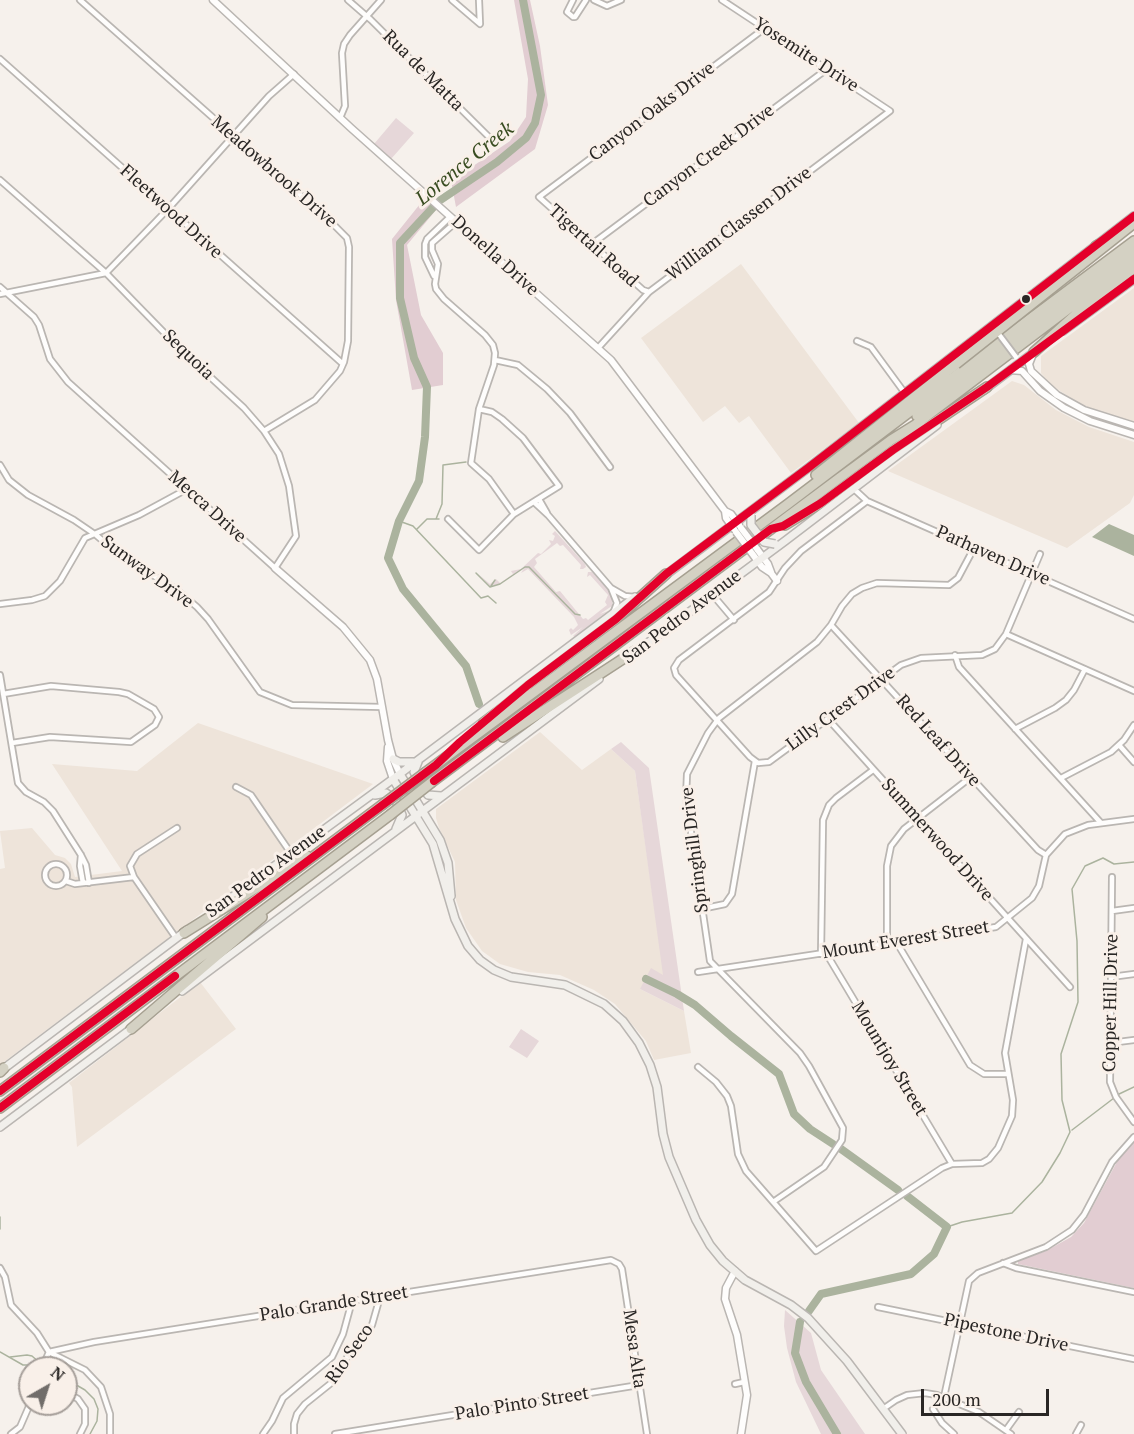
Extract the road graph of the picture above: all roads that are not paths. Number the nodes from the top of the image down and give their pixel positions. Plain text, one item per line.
1 (80, 0) edge
2 (213, 0) edge
3 (348, 0) edge
4 (381, 0) edge
5 (452, 0) edge
6 (479, 0) edge
7 (573, 0) edge
8 (586, 0) edge
9 (594, 0) edge
10 (621, 0) edge
11 (722, 0) edge
12 (367, 17) junction
13 (765, 28) junction
14 (0, 59) edge
15 (826, 69) junction
16 (294, 74) junction
17 (890, 111) joint
18 (340, 118) junction
19 (233, 136) junction
20 (496, 144) dead end
21 (0, 180) edge
22 (539, 197) joint
23 (168, 209) junction
24 (1134, 216) edge
25 (451, 218) junction
26 (1134, 224) edge
27 (1134, 241) edge
28 (592, 244) junction
29 (1096, 246) junction
30 (1134, 250) edge
31 (1134, 259) edge
32 (1134, 268) edge
33 (106, 273) junction
34 (434, 276) junction
35 (1134, 279) edge
36 (0, 286) edge
37 (649, 291) junction
38 (7, 293) junction
39 (0, 294) edge
40 (998, 333) dead end
41 (857, 341) dead end
42 (598, 348) junction
43 (1034, 352) junction
44 (495, 360) junction
45 (1018, 360) junction
46 (343, 364) junction
47 (1010, 370) junction
48 (987, 387) junction
49 (904, 392) junction
50 (479, 409) junction
51 (1083, 413) junction
52 (1134, 426) edge
53 (264, 431) junction
54 (1134, 435) edge
55 (891, 440) junction
56 (0, 465) edge
57 (610, 467) dead end
58 (187, 489) junction
59 (854, 489) junction
60 (537, 501) junction
61 (867, 501) junction
62 (760, 504) junction
63 (514, 514) junction
64 (448, 519) dead end
65 (736, 527) junction
66 (771, 529) junction
67 (96, 535) junction
68 (785, 542) junction
69 (974, 548) junction
70 (718, 554) junction
71 (1040, 554) dead end
72 (760, 559) junction
73 (275, 568) junction
74 (666, 574) junction
75 (1031, 574) junction
76 (777, 581) junction
77 (611, 588) junction
78 (712, 594) junction
79 (635, 597) junction
80 (0, 604) edge
81 (612, 614) junction
82 (1134, 619) edge
83 (734, 620) junction
84 (831, 625) junction
85 (1006, 634) junction
86 (635, 651) junction
87 (954, 655) junction
88 (1085, 669) junction
89 (0, 675) edge
90 (881, 679) junction
91 (1134, 691) edge
92 (3, 694) junction
93 (382, 707) junction
94 (828, 719) junction
95 (717, 720) junction
96 (1134, 725) edge
97 (1015, 729) junction
98 (388, 740) junction
99 (12, 743) junction
100 (1119, 745) junction
101 (393, 759) junction
102 (418, 760) junction
103 (755, 761) junction
104 (1134, 762) edge
105 (436, 765) junction
106 (873, 770) junction
107 (400, 774) junction
108 (971, 777) junction
109 (1060, 778) junction
110 (393, 779) junction
111 (432, 782) junction
112 (236, 787) dead end
113 (442, 796) junction
114 (369, 797) junction
115 (419, 813) junction
116 (917, 818) junction
117 (1134, 819) edge
118 (1101, 823) junction
119 (177, 828) dead end
120 (397, 829) junction
121 (430, 829) junction
122 (336, 840) junction
123 (290, 852) junction
124 (81, 855) junction
125 (1046, 855) junction
126 (321, 866) junction
127 (134, 877) junction
128 (1112, 877) dead end
129 (66, 881) junction
130 (89, 883) junction
131 (82, 884) junction
132 (1134, 908) edge
133 (701, 909) junction
134 (1112, 911) junction
135 (1007, 918) junction
136 (180, 936) junction
137 (1026, 939) junction
138 (897, 943) junction
139 (887, 944) junction
140 (824, 953) junction
141 (716, 969) junction
142 (698, 972) dead end
143 (1134, 974) edge
144 (1111, 978) junction
145 (1070, 987) dead end
146 (131, 1029) junction
147 (1134, 1040) edge
148 (1110, 1043) junction
149 (698, 1067) dead end
150 (1, 1071) edge
151 (1007, 1074) junction
152 (0, 1091) edge
153 (0, 1108) edge
154 (1134, 1122) edge
155 (0, 1127) edge
156 (1134, 1137) edge
157 (952, 1164) junction
158 (773, 1202) junction
159 (1003, 1263) junction
160 (619, 1264) joint
161 (0, 1268) edge
162 (735, 1271) junction
163 (1134, 1292) edge
164 (380, 1297) junction
165 (352, 1301) junction
166 (878, 1306) dead end
167 (959, 1323) junction
168 (49, 1352) junction
169 (47, 1356) edge
170 (1134, 1359) edge
171 (744, 1382) junction
172 (735, 1384) dead end
173 (639, 1385) junction
174 (944, 1397) junction
175 (78, 1400) edge
176 (883, 1409) junction
177 (933, 1409) dead end
178 (1019, 1412) dead end
179 (25, 1416) edge
180 (1082, 1425) dead end
181 (1006, 1430) junction
182 (11, 1434) edge
183 (80, 1434) edge
184 (110, 1434) edge
185 (263, 1434) edge
186 (294, 1434) edge
187 (335, 1434) edge
188 (647, 1434) edge
189 (741, 1434) edge
190 (902, 1434) edge
191 (954, 1434) edge
192 (1011, 1434) edge
193 (1076, 1434) edge

1 - 19 street, Meadowbrook Drive
2 - 16 street, Donella Drive
3 - 12 street, Rua de Matta
4 - 12 street
5 - 6 street
7 - 8 street
9 - 10 street
11 - 13 street, Yosemite Drive
12 - 18 street
12 - 20 street, Rua de Matta
13 - 15 street, Yosemite Drive
13 - 22 street, Canyon Oaks Drive
14 - 23 street, Fleetwood Drive
15 - 17 street, Yosemite Drive
15 - 28 street, Canyon Creek Drive
16 - 18 street, Donella Drive
16 - 19 street
17 - 37 street, William Classen Drive
18 - 25 street, Donella Drive
19 - 23 street
19 - 46 street, Meadowbrook Drive
21 - 33 street, Sequoia
22 - 28 street, Tigertail Road
23 - 33 street
23 - 46 street, Fleetwood Drive
24 - 29 main road, San Pedro Avenue
25 - 34 street
25 - 34 street
25 - 42 street, Donella Drive
26 - 29 highway
26 - 70 highway, bridge
27 - 70 highway
28 - 37 street, Tigertail Road
29 - 49 main road, San Pedro Avenue
30 - 55 highway
31 - 55 highway
32 - 43 highway
33 - 38 street
33 - 53 street, Sequoia
34 - 44 street
35 - 43 main road, San Pedro Avenue
36 - 38 street, Mecca Drive
37 - 42 street, William Classen Drive
38 - 39 street
38 - 58 street, Mecca Drive
40 - 45 street, bridge
41 - 49 street
42 - 65 street, Donella Drive
43 - 45 main road, San Pedro Avenue
43 - 51 street
44 - 50 street
44 - 57 street
45 - 47 main road, San Pedro Avenue
46 - 53 street, Meadowbrook Drive
47 - 48 main road, San Pedro Avenue
47 - 51 street
48 - 59 main road, San Pedro Avenue
48 - 66 highway
49 - 62 main road, San Pedro Avenue
50 - 60 street
50 - 63 street
51 - 52 street
51 - 54 street
53 - 73 street, Sequoia
55 - 66 highway
56 - 67 street, Sunway Drive
58 - 67 street
58 - 73 street, Mecca Drive
59 - 61 street, Parhaven Drive
59 - 68 main road, San Pedro Avenue
60 - 63 street
60 - 77 street
61 - 69 street, Parhaven Drive
61 - 76 street
62 - 65 main road, San Pedro Avenue
62 - 68 main road, bridge
63 - 64 street
65 - 72 street, Donella Drive, bridge
65 - 74 main road, San Pedro Avenue
66 - 111 highway
67 - 80 street
67 - 93 street, Sunway Drive
68 - 72 main road, San Pedro Avenue
69 - 75 street, Parhaven Drive
69 - 84 street, Springhill Drive
70 - 105 highway
71 - 75 street, Lilly Crest Drive
72 - 76 street, Donella Drive
72 - 78 main road, San Pedro Avenue
73 - 93 street, Mecca Drive
74 - 79 main road, San Pedro Avenue
74 - 105 highway
75 - 82 street, Parhaven Drive
75 - 85 street, Lilly Crest Drive
76 - 83 street
77 - 79 street
77 - 81 street
78 - 83 street
78 - 86 main road, San Pedro Avenue
79 - 81 main road, San Pedro Avenue
81 - 102 main road, San Pedro Avenue
83 - 95 street
84 - 90 street, Red Leaf Drive
84 - 95 street, Springhill Drive
85 - 87 street, Lilly Crest Drive
85 - 88 street
86 - 111 highway
86 - 113 main road, San Pedro Avenue
87 - 90 street, Lilly Crest Drive
87 - 97 street
88 - 91 street
88 - 97 street
89 - 92 street
90 - 94 street, Lilly Crest Drive
90 - 108 street, Red Leaf Drive
92 - 99 street
92 - 99 street
93 - 98 street, Mecca Drive
94 - 103 street, Lilly Crest Drive
94 - 106 street, Summerwood Drive
95 - 103 street
95 - 133 street, Springhill Drive
96 - 100 street
97 - 109 street
98 - 101 street, Mecca Drive
98 - 110 street, Mecca Drive
99 - 124 street
100 - 104 street
100 - 109 street
101 - 102 main road
101 - 107 street, Mecca Drive
102 - 107 main road, San Pedro Avenue
102 - 113 main road
103 - 133 street
105 - 122 highway, bridge
106 - 116 street, Summerwood Drive
106 - 140 street
107 - 110 main road, San Pedro Avenue
107 - 115 main road, Mecca Drive
108 - 116 street
108 - 125 street, Red Leaf Drive
109 - 118 street
110 - 114 main road, San Pedro Avenue
110 - 115 main road
111 - 126 highway, bridge
112 - 123 street
113 - 115 main road, San Pedro Avenue
113 - 121 main road
114 - 120 main road
114 - 123 main road, San Pedro Avenue
115 - 120 main road, San Pedro Avenue
115 - 121 main road
116 - 135 street, Summerwood Drive
116 - 139 street
117 - 118 street, Mount Everest Street
118 - 125 street, Mount Everest Street
119 - 127 street
120 - 121 main road
120 - 146 main road, San Pedro Avenue
121 - 162 main road
122 - 136 highway
122 - 152 highway
123 - 136 main road, San Pedro Avenue
124 - 130 street
124 - 131 street
125 - 135 street, Mount Everest Street
126 - 146 highway
126 - 153 highway
127 - 130 street
127 - 136 street
128 - 134 street, Copper Hill Drive
129 - 129 street
129 - 131 street
130 - 131 street
132 - 134 street
133 - 141 street, Springhill Drive
134 - 144 street, Copper Hill Drive
135 - 137 street, Summerwood Drive
135 - 138 street, Mount Everest Street
136 - 150 main road, San Pedro Avenue
137 - 145 street, Summerwood Drive
137 - 151 street
138 - 139 street, Mount Everest Street
138 - 151 street
139 - 140 street, Mount Everest Street
140 - 141 street, Mount Everest Street
140 - 157 street, Mountjoy Street
141 - 142 street, Mount Everest Street
141 - 158 street, Springhill Drive
143 - 144 street
144 - 148 street, Copper Hill Drive
146 - 155 main road, San Pedro Avenue
147 - 148 street
148 - 154 street, Copper Hill Drive
149 - 158 street
151 - 157 street
156 - 159 street
157 - 158 street
159 - 163 street
159 - 167 street
160 - 164 street, Palo Grande Street
160 - 173 street, Mesa Alta
161 - 168 street
162 - 171 street
162 - 176 main road
164 - 165 street, Palo Grande Street
164 - 186 street, Rio Seco
165 - 168 street, Palo Grande Street
165 - 185 street, Rio Seco
166 - 167 street, Pipestone Drive
167 - 170 street, Pipestone Drive
167 - 174 street
168 - 169 street
168 - 184 street
171 - 172 street
171 - 189 street
173 - 187 street, Palo Pinto Street
173 - 188 street, Mesa Alta
174 - 176 street
174 - 181 street
175 - 183 street
176 - 190 main road
177 - 191 street
178 - 181 street
179 - 182 street
180 - 193 street
181 - 192 street

